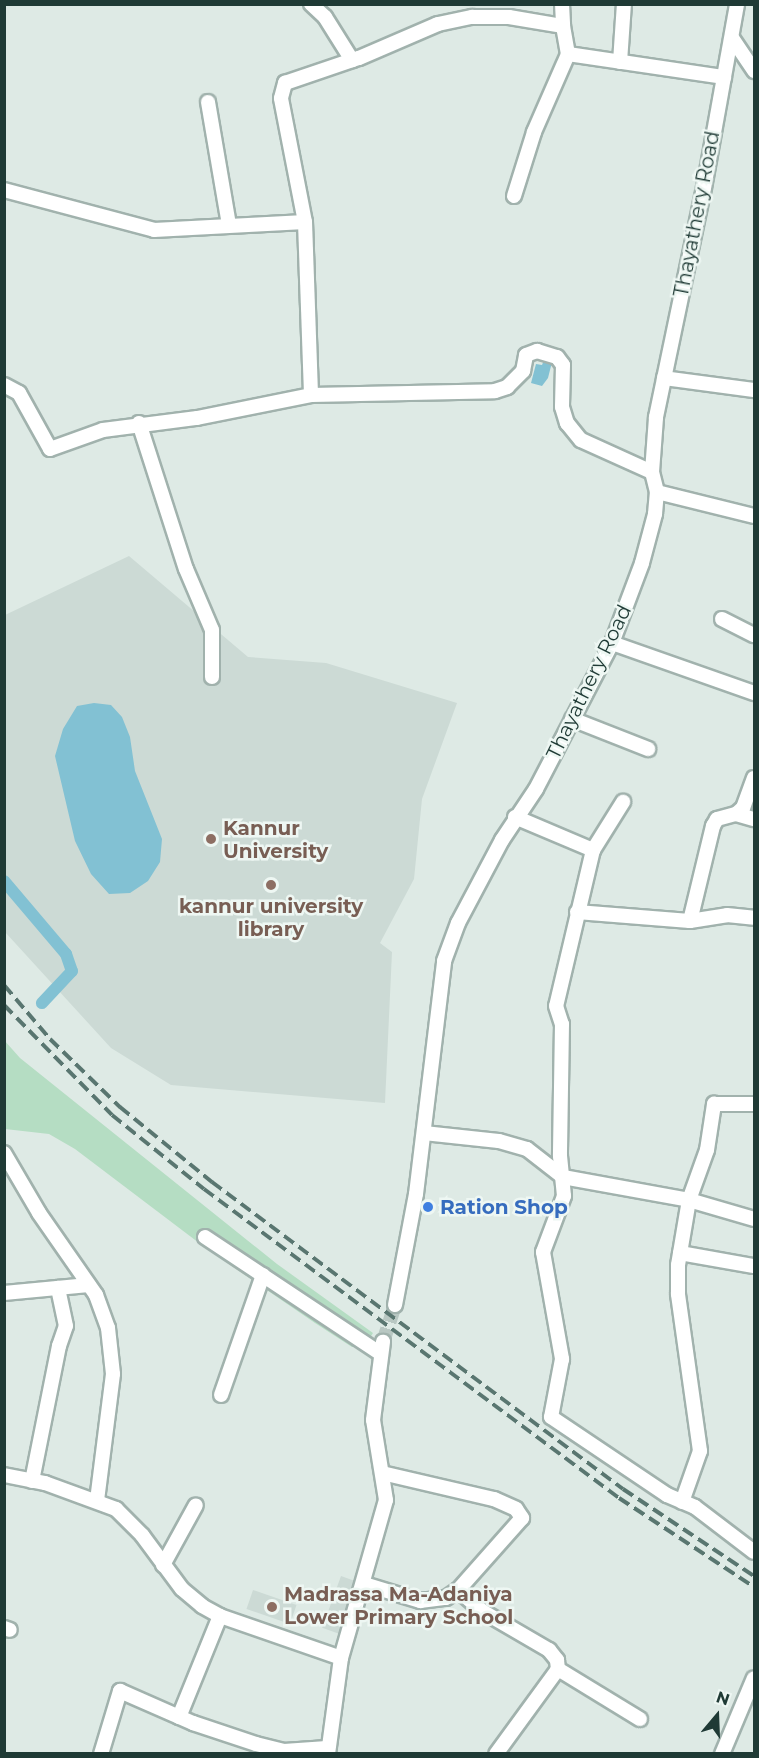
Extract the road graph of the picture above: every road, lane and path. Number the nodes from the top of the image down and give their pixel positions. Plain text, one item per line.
1 (311, 4) edge
2 (562, 4) edge
3 (624, 4) edge
4 (734, 5) edge
5 (563, 26) junction
6 (732, 38) junction
7 (568, 54) junction
8 (352, 60) junction
9 (620, 62) junction
10 (754, 71) edge
11 (724, 77) junction
12 (208, 102) dead end
13 (4, 190) edge
14 (514, 196) dead end
15 (305, 222) junction
16 (230, 225) junction
17 (664, 378) junction
18 (4, 385) edge
19 (754, 390) edge
20 (311, 394) junction
21 (139, 423) junction
22 (652, 472) junction
23 (657, 492) junction
24 (754, 516) edge
25 (722, 620) dead end
26 (754, 636) edge
27 (612, 643) junction
28 (212, 677) dead end
29 (754, 693) edge
30 (572, 719) junction
31 (648, 749) dead end
32 (754, 778) edge
33 (623, 802) dead end
34 (736, 814) junction
35 (515, 817) junction
36 (754, 819) edge
37 (593, 850) junction
38 (577, 912) junction
39 (754, 918) edge
40 (690, 921) junction
41 (754, 1104) edge
42 (424, 1133) junction
43 (4, 1153) edge
44 (563, 1177) junction
45 (689, 1200) junction
46 (754, 1219) edge
47 (205, 1237) dead end
48 (680, 1253) junction
49 (754, 1266) edge
50 (263, 1275) junction
51 (89, 1285) junction
52 (58, 1288) junction
53 (4, 1293) edge
54 (395, 1305) tunnel mouth
55 (221, 1395) dead end
56 (382, 1473) junction
57 (4, 1475) edge
58 (32, 1480) junction
59 (97, 1501) junction
60 (682, 1502) junction
61 (196, 1505) dead end
62 (754, 1552) edge
63 (163, 1565) junction
64 (364, 1584) junction
65 (458, 1590) junction
66 (220, 1616) junction
67 (341, 1658) junction
68 (558, 1669) junction
69 (754, 1678) edge
70 (179, 1717) junction
71 (640, 1719) dead end
72 (327, 1751) edge
73 (101, 1754) edge
74 (496, 1754) edge
75 (722, 1754) edge

1 - 8 street
2 - 5 street
3 - 9 street
4 - 6 street, Thayathery Road
5 - 7 street
5 - 8 street
6 - 10 street
6 - 11 street, Thayathery Road
7 - 9 street
7 - 14 street
8 - 15 street
9 - 11 street
11 - 17 street, Thayathery Road
12 - 16 street
13 - 16 street
15 - 16 street
15 - 20 street
17 - 19 street
17 - 22 street, Thayathery Road
18 - 21 street
20 - 21 street
20 - 22 street
21 - 28 street
22 - 23 street, Thayathery Road
23 - 24 street
23 - 27 street, Thayathery Road
25 - 26 street
27 - 29 street
27 - 30 street, Thayathery Road
30 - 31 street
30 - 35 street, Thayathery Road
32 - 34 street
33 - 37 street
34 - 36 street
34 - 40 street
35 - 37 street
35 - 42 street, Thayathery Road
37 - 38 street
38 - 40 street
38 - 44 street
39 - 40 street
41 - 45 street
42 - 44 street
42 - 54 street, Thayathery Road
43 - 51 street
44 - 45 street
44 - 60 street
45 - 46 street
45 - 48 street
47 - 50 street
48 - 49 street
48 - 60 street
50 - 55 street
50 - 56 street
51 - 52 street
51 - 59 street
52 - 53 street
52 - 58 street
56 - 64 street
56 - 65 street
57 - 58 street
58 - 59 street
59 - 63 street
60 - 62 street
61 - 63 street
63 - 66 street
64 - 65 street
64 - 67 street
65 - 68 street
66 - 67 street
66 - 70 street
67 - 72 street
68 - 71 street
68 - 74 street
69 - 75 street
70 - 72 street
70 - 73 street

